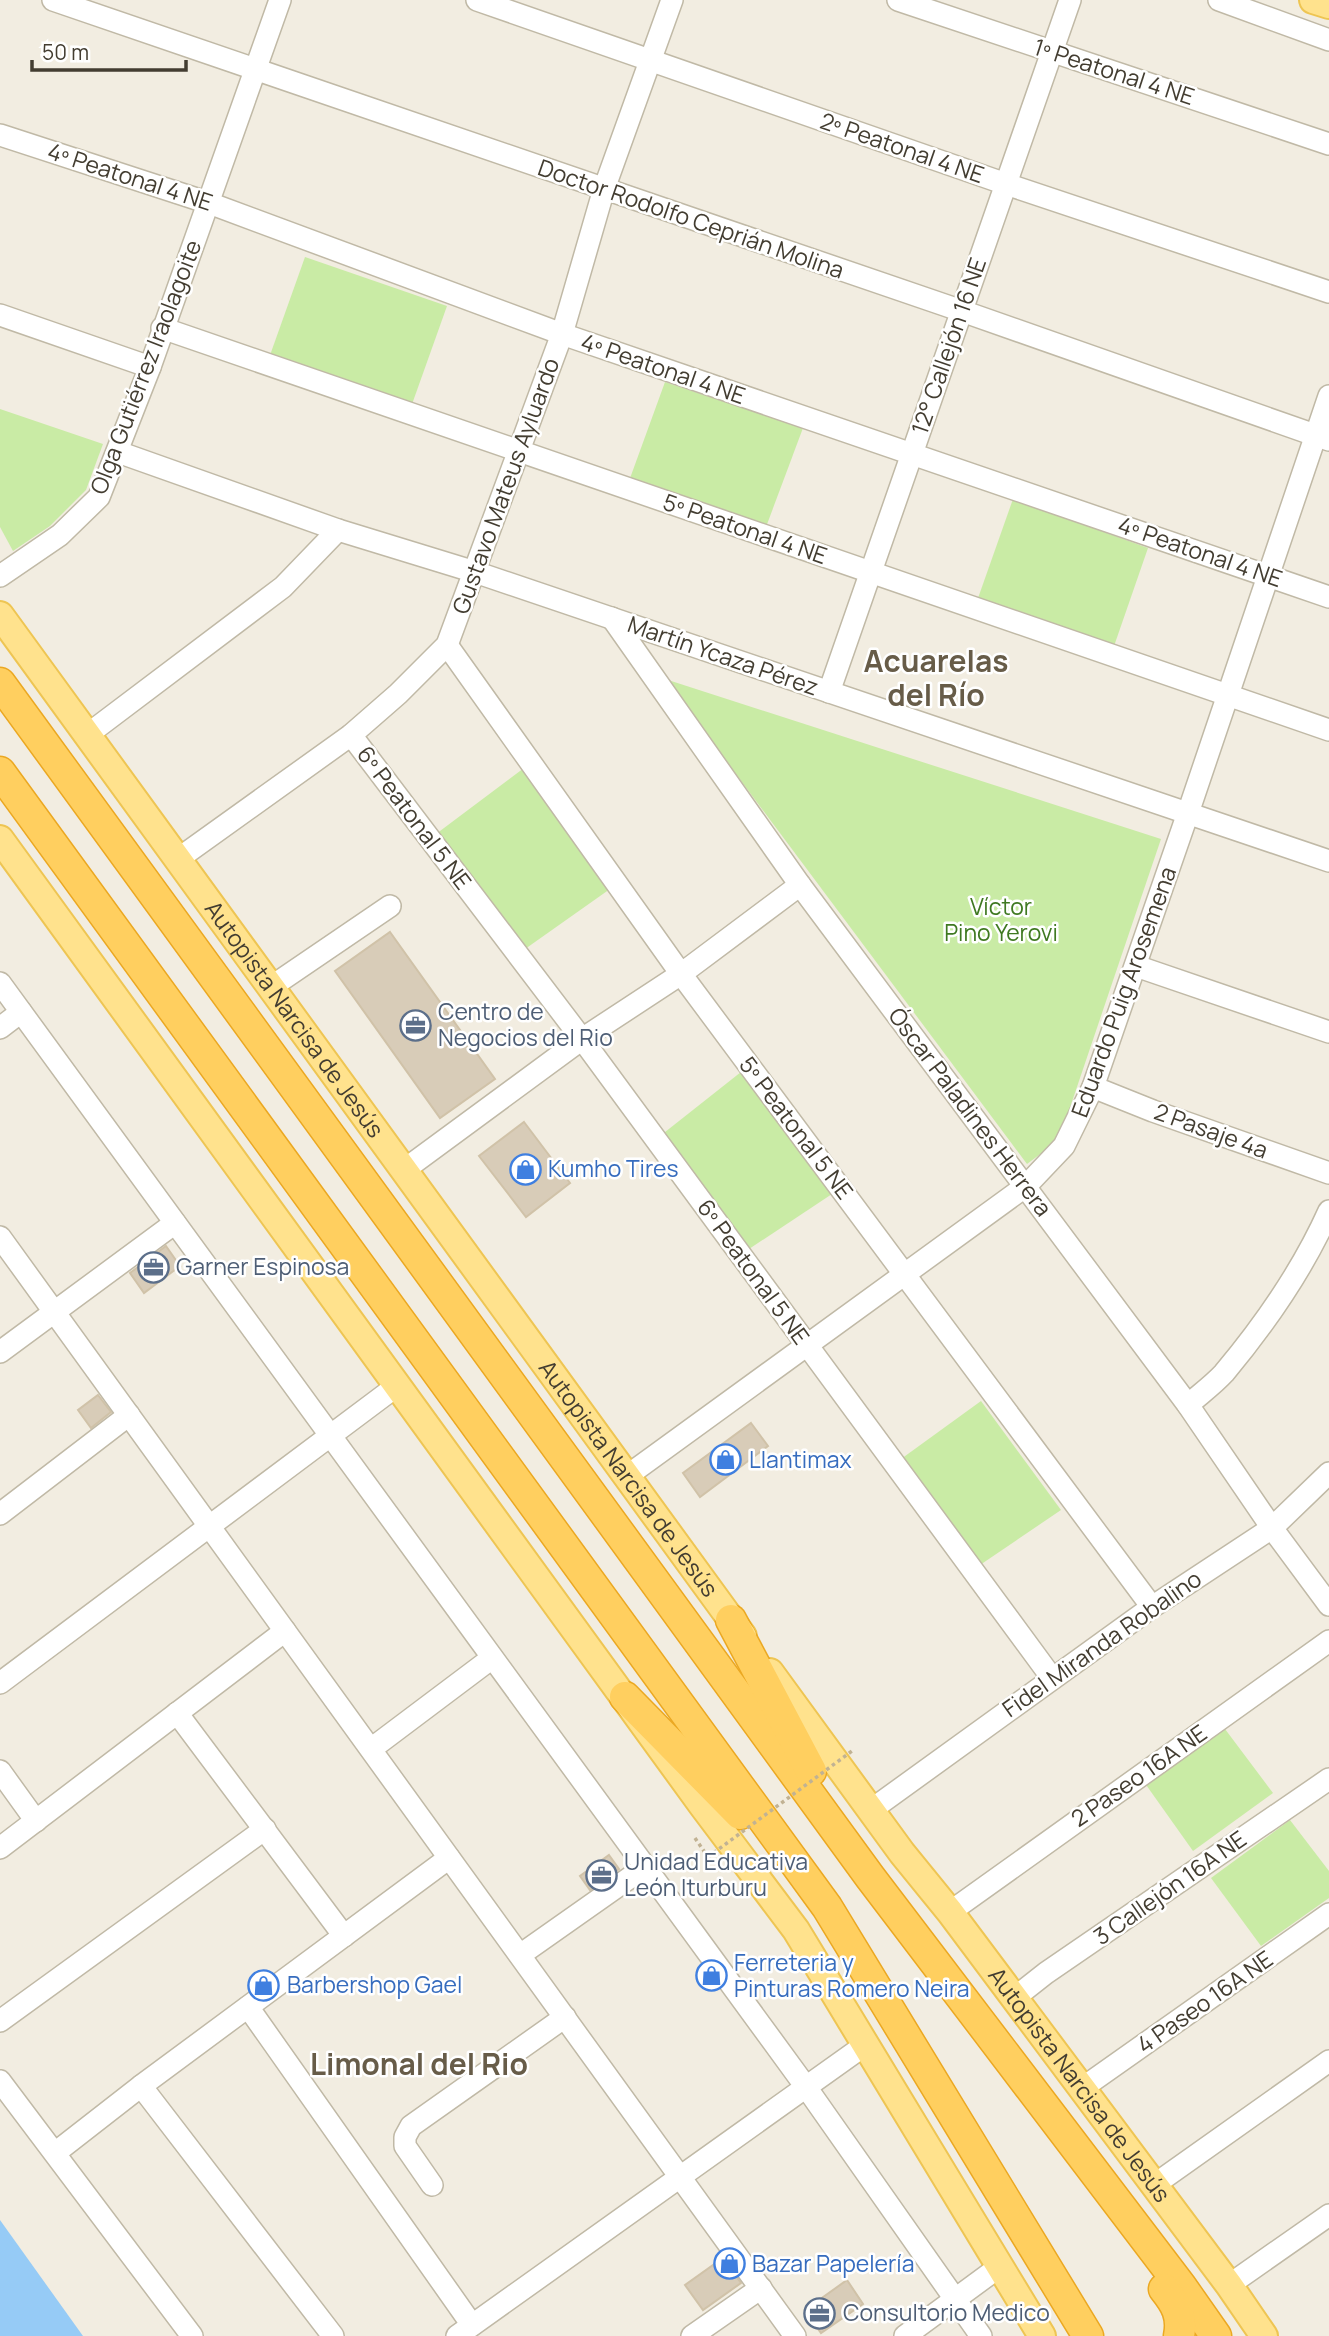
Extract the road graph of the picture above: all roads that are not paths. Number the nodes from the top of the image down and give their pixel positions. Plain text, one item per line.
1 (52, 0) edge
2 (279, 0) edge
3 (477, 0) edge
4 (672, 0) edge
5 (898, 0) edge
6 (1070, 0) edge
7 (1219, 0) edge
8 (1313, 0) edge
9 (1329, 5) edge
10 (1329, 40) edge
11 (1052, 52) junction
12 (650, 61) junction
13 (256, 71) junction
14 (0, 135) edge
15 (1329, 144) edge
16 (1006, 184) junction
17 (604, 190) junction
18 (209, 202) junction
19 (1329, 292) edge
20 (961, 311) junction
21 (0, 315) edge
22 (162, 328) junction
23 (562, 334) junction
24 (150, 366) junction
25 (1329, 396) edge
26 (1322, 438) edge
27 (520, 451) junction
28 (118, 452) junction
29 (912, 454) junction
30 (338, 530) junction
31 (475, 572) junction
32 (871, 572) junction
33 (0, 576) edge
34 (1269, 576) junction
35 (1329, 597) edge
36 (0, 615) edge
37 (611, 618) junction
38 (447, 645) junction
39 (0, 683) edge
40 (829, 692) junction
41 (1227, 695) junction
42 (1329, 730) edge
43 (87, 735) junction
44 (351, 735) junction
45 (0, 772) edge
46 (1188, 813) junction
47 (0, 839) edge
48 (178, 859) junction
49 (1329, 860) edge
50 (800, 885) junction
51 (390, 906) dead end
52 (1136, 967) junction
53 (681, 974) junction
54 (0, 983) edge
55 (271, 987) junction
56 (21, 1012) junction
57 (0, 1028) edge
58 (1329, 1032) edge
59 (582, 1039) junction
60 (1093, 1087) junction
61 (404, 1170) junction
62 (1329, 1173) edge
63 (1026, 1186) junction
64 (1329, 1211) edge
65 (175, 1223) junction
66 (0, 1237) edge
67 (905, 1275) junction
68 (54, 1312) junction
69 (806, 1345) junction
70 (0, 1352) edge
71 (398, 1385) junction
72 (1188, 1405) junction
73 (128, 1415) junction
74 (331, 1436) junction
75 (1329, 1473) edge
76 (627, 1476) junction
77 (0, 1514) edge
78 (209, 1526) junction
79 (1272, 1528) junction
80 (1329, 1605) edge
81 (1152, 1607) junction
82 (732, 1620) junction
83 (285, 1631) junction
84 (1329, 1641) edge
85 (492, 1658) junction
86 (1052, 1678) junction
87 (0, 1683) edge
88 (625, 1697) junction
89 (177, 1713) junction
90 (371, 1749) junction
91 (0, 1772) edge
92 (1329, 1779) edge
93 (871, 1810) junction
94 (36, 1821) junction
95 (265, 1829) junction
96 (0, 1847) edge
97 (449, 1858) junction
98 (857, 1858) junction
99 (645, 1867) junction
100 (814, 1889) junction
101 (950, 1912) junction
102 (1329, 1914) edge
103 (344, 1936) junction
104 (520, 1955) junction
105 (1013, 1999) junction
106 (248, 2007) junction
107 (565, 2017) junction
108 (0, 2021) edge
109 (865, 2045) junction
110 (1329, 2060) edge
111 (0, 2081) edge
112 (141, 2085) junction
113 (806, 2087) junction
114 (1081, 2089) junction
115 (55, 2153) junction
116 (1091, 2168) junction
117 (680, 2177) junction
118 (432, 2185) dead end
119 (1154, 2185) junction
120 (1329, 2215) edge
121 (1017, 2219) junction
122 (999, 2267) junction
123 (1229, 2285) junction
124 (761, 2288) junction
125 (954, 2300) junction
126 (465, 2331) edge
127 (192, 2336) edge
128 (332, 2336) edge
129 (692, 2336) edge
130 (795, 2336) edge
131 (905, 2336) edge
132 (981, 2336) edge
133 (1041, 2336) edge
134 (1088, 2336) edge
135 (1107, 2336) edge
136 (1180, 2336) edge
137 (1216, 2336) edge
138 (1264, 2336) edge

1 - 13 street, Doctor Rodolfo Ceprián Molina
2 - 13 street, Olga Gutiérrez Iraolagoite
3 - 12 street, 2º Peatonal 4 NE
4 - 12 street, Gustavo Mateus Ayluardo
5 - 11 street, 1º Peatonal 4 NE
6 - 11 street, 12° Callejón 16 NE
7 - 10 street
8 - 9 main road
11 - 15 street, 1º Peatonal 4 NE
11 - 16 street, 12° Callejón 16 NE
12 - 16 street, 2º Peatonal 4 NE
12 - 17 street, Gustavo Mateus Ayluardo
13 - 17 street, Doctor Rodolfo Ceprián Molina
13 - 18 street, Olga Gutiérrez Iraolagoite
14 - 18 street, 4º Peatonal 4 NE
16 - 19 street, 2º Peatonal 4 NE
16 - 20 street, 12° Callejón 16 NE
17 - 20 street, Doctor Rodolfo Ceprián Molina
17 - 23 street, Gustavo Mateus Ayluardo
18 - 22 street, Olga Gutiérrez Iraolagoite
18 - 23 street, 4º Peatonal 4 NE
20 - 26 street, Doctor Rodolfo Ceprián Molina
20 - 29 street, 12° Callejón 16 NE
21 - 24 street
22 - 24 street, Olga Gutiérrez Iraolagoite
22 - 27 street, 5º Peatonal 4 NE
23 - 27 street, Gustavo Mateus Ayluardo
23 - 29 street, 4º Peatonal 4 NE
24 - 28 street, Olga Gutiérrez Iraolagoite
25 - 26 street, Eduardo Puig Arosemena
26 - 34 street, Eduardo Puig Arosemena
27 - 31 street, Gustavo Mateus Ayluardo
27 - 32 street, 5º Peatonal 4 NE
28 - 30 street, Martín Ycaza Pérez
28 - 33 street, Olga Gutiérrez Iraolagoite
29 - 32 street, 12° Callejón 16 NE
29 - 34 street, 4º Peatonal 4 NE
30 - 31 street, Martín Ycaza Pérez
30 - 43 street
31 - 37 street, Martín Ycaza Pérez
31 - 38 street, Gustavo Mateus Ayluardo
32 - 40 street, 12° Callejón 16 NE
32 - 41 street, 5º Peatonal 4 NE
34 - 35 street, 4º Peatonal 4 NE
34 - 41 street, Eduardo Puig Arosemena
36 - 43 main road, Autopista Narcisa de Jesús
37 - 40 street, Martín Ycaza Pérez
37 - 50 street, Óscar Paladines Herrera
38 - 44 street, Gustavo Mateus Ayluardo
38 - 53 street, 5º Peatonal 5 NE
39 - 98 highway, Autopista Narcisa de Jesús
40 - 46 street, Martín Ycaza Pérez
41 - 42 street, 5º Peatonal 4 NE
41 - 46 street, Eduardo Puig Arosemena
43 - 48 main road, Autopista Narcisa de Jesús
44 - 48 street, Gustavo Mateus Ayluardo
44 - 59 street, 6º Peatonal 5 NE
45 - 100 highway
46 - 49 street, Martín Ycaza Pérez
46 - 52 street, Eduardo Puig Arosemena
47 - 71 main road
48 - 55 main road, Autopista Narcisa de Jesús
50 - 53 street
50 - 63 street, Óscar Paladines Herrera
51 - 55 street
52 - 58 street
52 - 60 street, Eduardo Puig Arosemena
53 - 59 street
53 - 67 street, 5º Peatonal 5 NE
54 - 56 street
55 - 61 main road, Autopista Narcisa de Jesús
56 - 57 street
56 - 65 street
59 - 61 street
59 - 69 street, 6º Peatonal 5 NE
60 - 62 street, 2 Pasaje 4a
60 - 63 street, Eduardo Puig Arosemena
61 - 76 main road, Autopista Narcisa de Jesús
63 - 67 street, Eduardo Puig Arosemena
63 - 72 street, Óscar Paladines Herrera
64 - 72 street
65 - 68 street
65 - 74 street
66 - 68 street
67 - 69 street, Eduardo Puig Arosemena
67 - 81 street, 5º Peatonal 5 NE
68 - 70 street
68 - 73 street
69 - 76 street, Eduardo Puig Arosemena
69 - 86 street, 6º Peatonal 5 NE
71 - 74 street
71 - 88 main road
72 - 79 street, Óscar Paladines Herrera
73 - 77 street
73 - 78 street
74 - 78 street
74 - 85 street
75 - 79 street, Fidel Miranda Robalino
76 - 82 main road, Autopista Narcisa de Jesús
78 - 83 street
78 - 87 street
79 - 80 street, Óscar Paladines Herrera
79 - 81 street, Fidel Miranda Robalino
81 - 86 street, Fidel Miranda Robalino
82 - 93 main road, Autopista Narcisa de Jesús
82 - 98 highway
83 - 89 street
83 - 90 street
84 - 101 street, 2 Paseo 16A NE
85 - 90 street
85 - 99 street
86 - 93 street, Fidel Miranda Robalino
88 - 100 highway
88 - 109 main road
89 - 94 street
89 - 95 street
90 - 97 street
91 - 94 street
92 - 105 street, 3 Callejón 16A NE
93 - 101 main road, Autopista Narcisa de Jesús
94 - 96 street
95 - 103 street
95 - 108 street
97 - 103 street
97 - 104 street
98 - 116 highway, Autopista Narcisa de Jesús
99 - 104 street
99 - 113 street
100 - 121 highway
101 - 105 main road, Autopista Narcisa de Jesús
102 - 114 street, 4 Paseo 16A NE
103 - 106 street
104 - 107 street
105 - 114 main road, Autopista Narcisa de Jesús
106 - 112 street
106 - 126 street
107 - 117 street
107 - 118 street
109 - 113 street
109 - 122 main road
110 - 119 street
111 - 115 street
112 - 115 street
112 - 128 street
113 - 117 street
113 - 125 street
114 - 119 main road, Autopista Narcisa de Jesús
115 - 127 street
116 - 136 highway
116 - 137 highway, Autopista Narcisa de Jesús
117 - 124 street
117 - 126 street
119 - 123 main road, Autopista Narcisa de Jesús
120 - 123 street
121 - 134 highway
121 - 135 highway
122 - 125 street
122 - 133 main road
123 - 138 main road, Autopista Narcisa de Jesús
124 - 129 street
124 - 130 street
125 - 131 street
125 - 132 street

